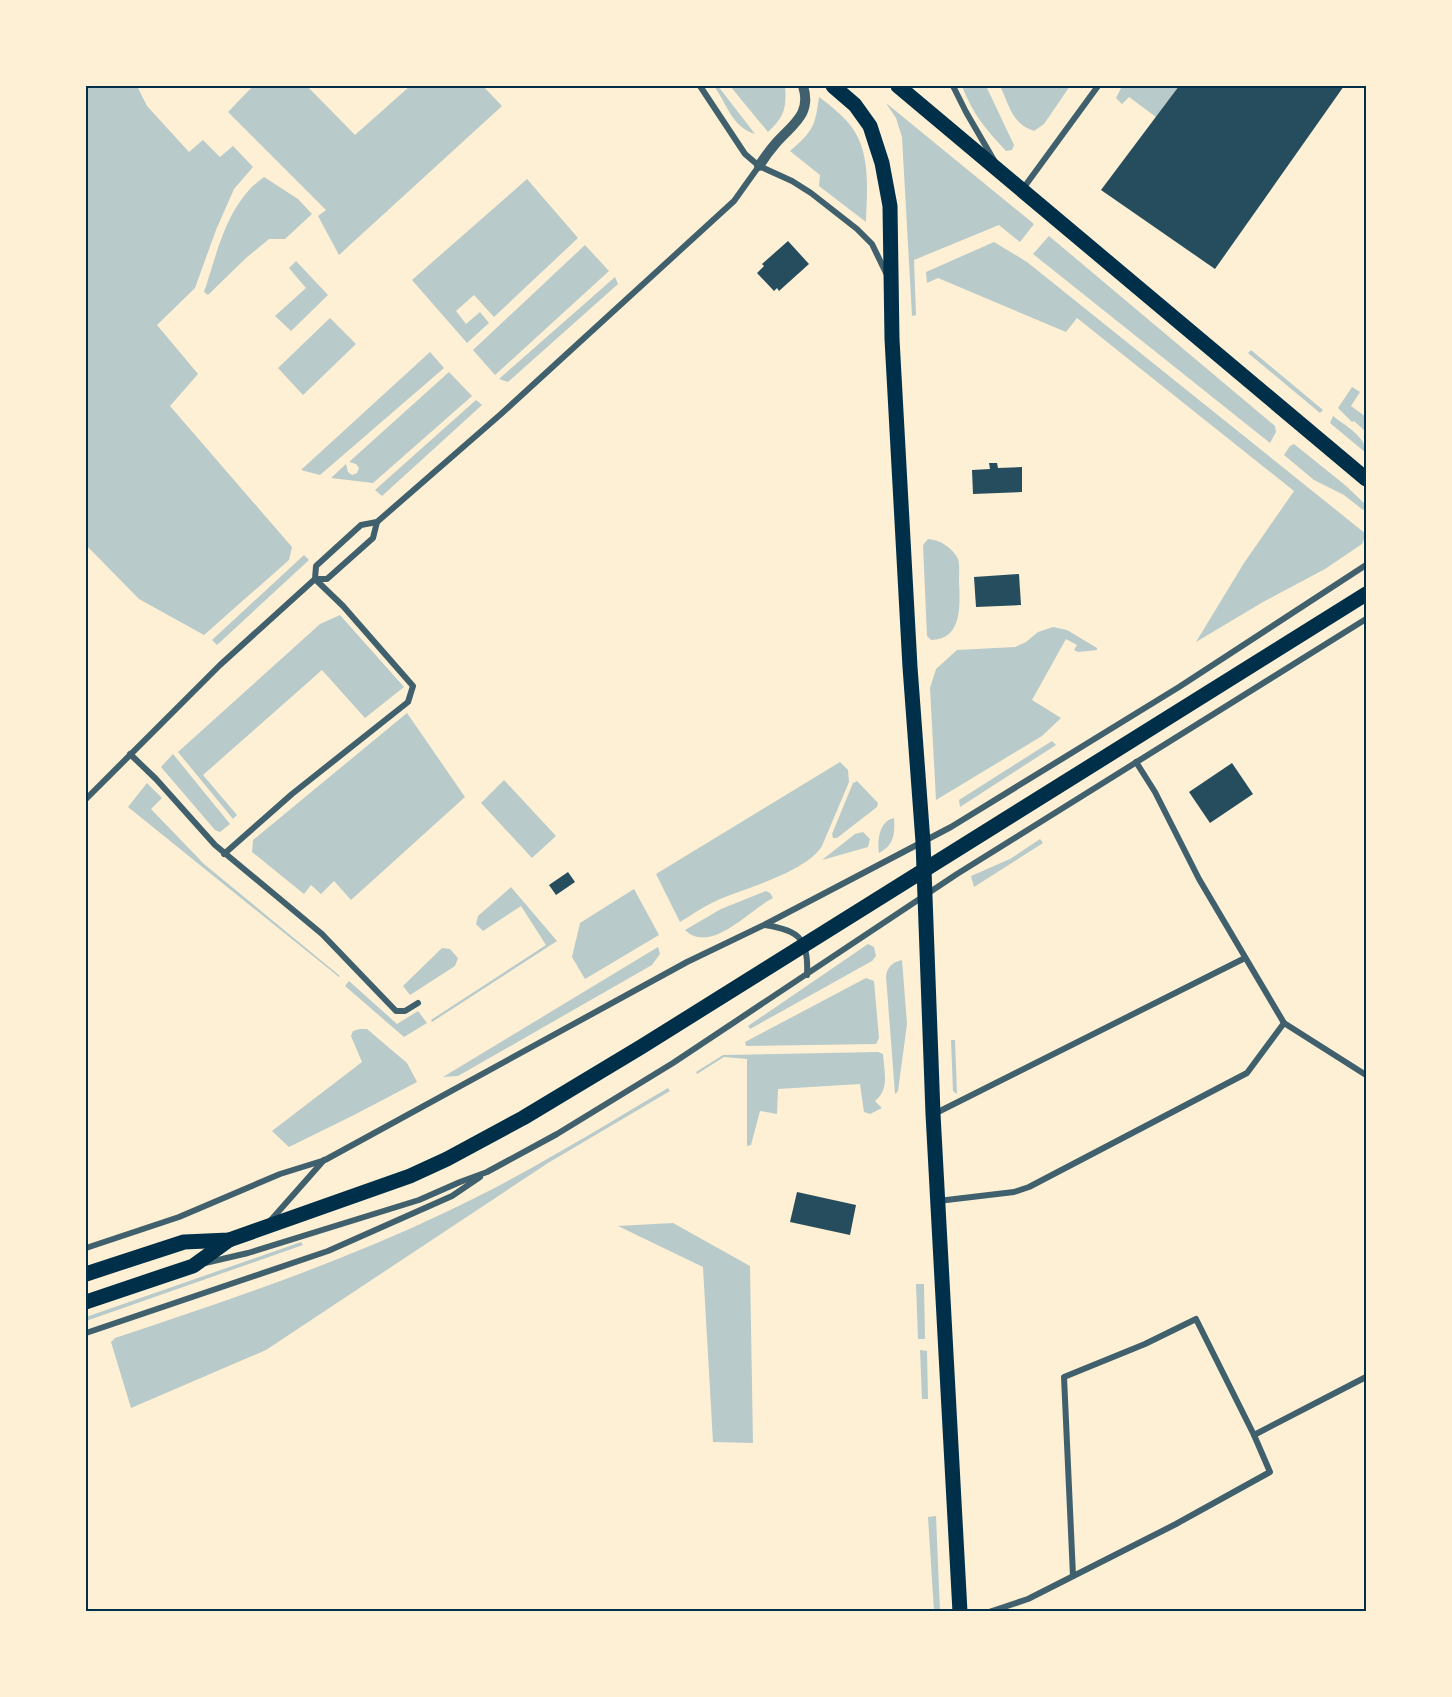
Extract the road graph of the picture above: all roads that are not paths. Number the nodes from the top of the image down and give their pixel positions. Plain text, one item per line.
1 (700, 86) edge
2 (803, 86) edge
3 (833, 86) edge
4 (898, 86) edge
5 (953, 86) edge
6 (1098, 86) edge
7 (759, 166) junction
8 (1001, 173) junction
9 (1022, 190) junction
10 (891, 280) junction
11 (1366, 478) edge
12 (377, 522) junction
13 (1366, 565) edge
14 (315, 579) junction
15 (1366, 594) edge
16 (1366, 619) edge
17 (130, 754) junction
18 (1136, 762) junction
19 (86, 799) edge
20 (922, 842) junction
21 (224, 854) junction
22 (924, 897) junction
23 (764, 925) junction
24 (1245, 958) junction
25 (807, 975) junction
26 (418, 1003) dead end
27 (1284, 1023) junction
28 (1366, 1075) edge
29 (933, 1114) junction
30 (325, 1160) junction
31 (487, 1172) junction
32 (938, 1201) junction
33 (265, 1228) junction
34 (229, 1240) junction
35 (86, 1248) edge
36 (193, 1266) junction
37 (86, 1274) edge
38 (86, 1302) edge
39 (86, 1333) edge
40 (1366, 1377) edge
41 (1254, 1435) junction
42 (1073, 1576) junction
43 (960, 1611) edge
44 (989, 1611) edge

1 - 7 street
2 - 7 street
3 - 10 main road
4 - 8 main road
5 - 8 street
6 - 9 street
7 - 10 street
7 - 12 street
8 - 9 main road
9 - 11 main road
10 - 20 main road
12 - 14 street
12 - 14 street
13 - 20 street
14 - 17 street
14 - 21 street
15 - 33 main road
16 - 18 street
17 - 19 street
17 - 21 street
18 - 22 street
18 - 24 street
20 - 22 main road
20 - 23 street
21 - 26 street
22 - 25 street
22 - 29 main road
23 - 25 street
23 - 30 street
24 - 27 street
24 - 29 street
25 - 31 street
27 - 28 street
27 - 32 street
29 - 32 main road
30 - 33 street
30 - 35 street
31 - 36 street
31 - 39 street
32 - 43 main road
33 - 34 main road
34 - 36 main road
34 - 37 main road
36 - 38 main road
40 - 41 street
41 - 42 street
41 - 42 street
42 - 44 street

